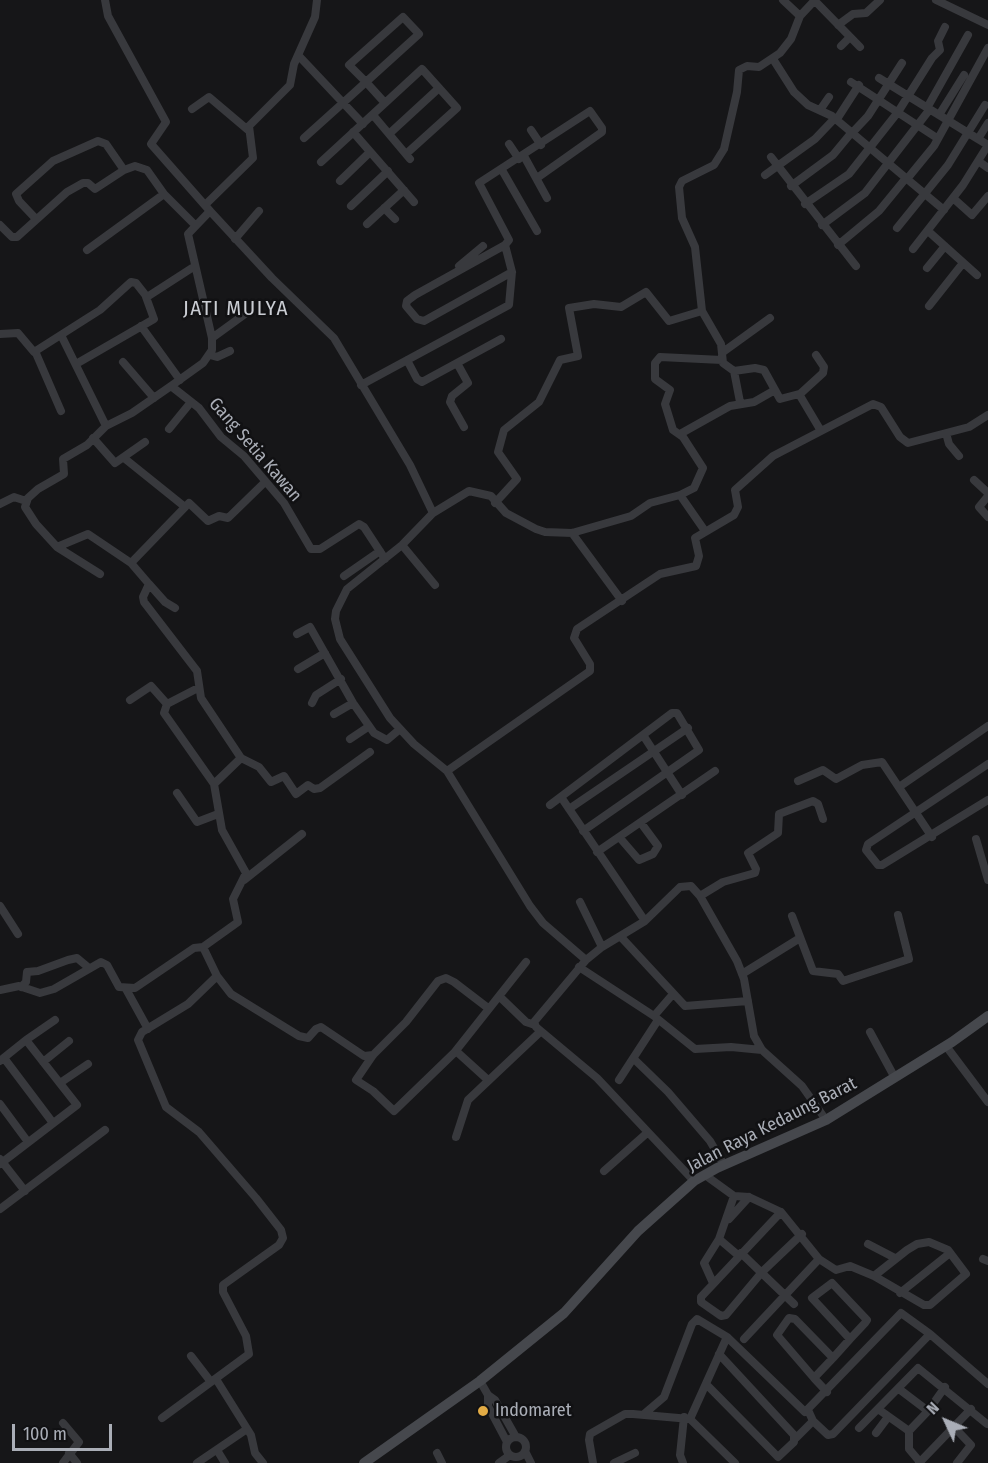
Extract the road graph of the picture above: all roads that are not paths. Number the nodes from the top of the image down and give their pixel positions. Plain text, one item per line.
1 (105, 0) edge
2 (317, 0) edge
3 (783, 0) edge
4 (815, 0) edge
5 (880, 0) edge
6 (936, 0) edge
7 (949, 3) edge
8 (800, 16) junction
9 (838, 25) junction
10 (988, 26) edge
11 (945, 27) dead end
12 (968, 35) dead end
13 (850, 37) junction
14 (841, 46) dead end
15 (860, 47) dead end
16 (988, 48) edge
17 (298, 55) junction
18 (773, 59) junction
19 (902, 63) dead end
20 (964, 75) dead end
21 (879, 78) dead end
22 (366, 82) junction
23 (889, 84) junction
24 (439, 88) junction
25 (909, 96) junction
26 (829, 97) dead end
27 (879, 99) junction
28 (344, 102) junction
29 (384, 103) junction
30 (985, 105) dead end
31 (928, 108) junction
32 (192, 109) dead end
33 (820, 110) junction
34 (898, 112) junction
35 (372, 115) junction
36 (939, 115) junction
37 (836, 119) junction
38 (948, 120) junction
39 (988, 123) edge
40 (363, 124) junction
41 (919, 126) junction
42 (248, 130) junction
43 (531, 130) dead end
44 (353, 132) junction
45 (853, 132) junction
46 (968, 133) junction
47 (389, 134) junction
48 (304, 138) dead end
49 (937, 138) junction
50 (978, 139) junction
51 (509, 144) dead end
52 (541, 145) junction
53 (870, 146) junction
54 (370, 152) junction
55 (521, 157) junction
56 (771, 157) dead end
57 (978, 161) junction
58 (321, 162) dead end
59 (890, 163) junction
60 (776, 166) junction
61 (988, 168) edge
62 (124, 170) junction
63 (502, 170) junction
64 (388, 171) junction
65 (765, 175) dead end
66 (537, 178) junction
67 (907, 178) junction
68 (340, 181) dead end
69 (791, 186) junction
70 (404, 190) junction
71 (164, 194) junction
72 (925, 194) junction
73 (988, 196) edge
74 (547, 198) dead end
75 (953, 198) junction
76 (414, 202) dead end
77 (806, 204) junction
78 (351, 206) dead end
79 (384, 207) junction
80 (207, 208) junction
81 (944, 210) junction
82 (259, 211) dead end
83 (36, 219) junction
84 (395, 219) dead end
85 (367, 224) dead end
86 (0, 225) edge
87 (195, 225) junction
88 (822, 225) junction
89 (897, 228) dead end
90 (537, 231) dead end
91 (928, 231) junction
92 (478, 236) dead end
93 (235, 239) junction
94 (505, 244) junction
95 (838, 245) junction
96 (483, 246) junction
97 (945, 246) junction
98 (913, 249) dead end
99 (87, 250) dead end
100 (488, 254) junction
101 (963, 262) junction
102 (195, 266) junction
103 (856, 266) dead end
104 (927, 268) dead end
105 (512, 272) junction
106 (977, 275) dead end
107 (444, 279) junction
108 (146, 297) junction
109 (929, 306) dead end
110 (702, 311) junction
111 (245, 314) dead end
112 (770, 318) dead end
113 (141, 326) junction
114 (0, 334) edge
115 (61, 335) junction
116 (212, 338) junction
117 (501, 339) dead end
118 (35, 351) junction
119 (230, 351) dead end
120 (210, 355) junction
121 (816, 355) dead end
122 (723, 356) junction
123 (407, 360) junction
124 (123, 362) dead end
125 (457, 363) junction
126 (76, 364) junction
127 (734, 371) junction
128 (180, 380) junction
129 (361, 385) junction
130 (171, 386) junction
131 (775, 390) junction
132 (800, 394) junction
133 (154, 398) junction
134 (191, 402) junction
135 (740, 402) junction
136 (61, 411) dead end
137 (988, 415) edge
138 (106, 426) junction
139 (464, 427) dead end
140 (170, 429) dead end
141 (821, 431) junction
142 (946, 433) junction
143 (680, 434) junction
144 (93, 438) junction
145 (145, 442) dead end
146 (960, 456) dead end
147 (124, 458) junction
148 (974, 480) dead end
149 (265, 482) junction
150 (988, 494) edge
151 (680, 495) junction
152 (26, 501) junction
153 (495, 503) junction
154 (0, 504) edge
155 (185, 507) junction
156 (433, 513) junction
157 (988, 517) edge
158 (364, 527) junction
159 (705, 531) junction
160 (572, 533) junction
161 (402, 545) junction
162 (57, 547) junction
163 (327, 550) dead end
164 (380, 551) junction
165 (385, 559) junction
166 (131, 562) junction
167 (100, 574) dead end
168 (344, 576) dead end
169 (149, 584) junction
170 (435, 585) dead end
171 (622, 601) junction
172 (175, 608) dead end
173 (297, 634) dead end
174 (325, 653) junction
175 (298, 669) dead end
176 (341, 679) junction
177 (198, 688) junction
178 (130, 700) dead end
179 (312, 703) dead end
180 (353, 703) junction
181 (167, 704) junction
182 (334, 714) dead end
183 (988, 726) edge
184 (368, 727) junction
185 (688, 728) junction
186 (400, 729) junction
187 (643, 735) junction
188 (350, 739) dead end
189 (370, 752) dead end
190 (653, 752) junction
191 (241, 758) junction
192 (988, 764) edge
193 (447, 771) junction
194 (715, 771) dead end
195 (667, 774) junction
196 (798, 781) dead end
197 (214, 784) junction
198 (899, 787) junction
199 (177, 793) dead end
200 (682, 795) junction
201 (561, 796) junction
202 (988, 800) edge
203 (550, 805) dead end
204 (569, 809) junction
205 (917, 813) junction
206 (218, 814) junction
207 (823, 819) dead end
208 (641, 823) junction
209 (583, 831) junction
210 (302, 834) dead end
211 (932, 837) junction
212 (620, 838) junction
213 (976, 839) dead end
214 (597, 852) junction
215 (243, 880) junction
216 (988, 880) edge
217 (700, 896) junction
218 (580, 902) dead end
219 (0, 906) edge
220 (898, 915) dead end
221 (792, 916) dead end
222 (645, 921) junction
223 (18, 934) dead end
224 (621, 937) junction
225 (800, 938) junction
226 (602, 946) junction
227 (202, 947) junction
228 (586, 960) junction
229 (526, 962) dead end
230 (579, 967) junction
231 (89, 968) junction
232 (742, 974) junction
233 (217, 976) junction
234 (21, 987) junction
235 (126, 989) junction
236 (0, 990) edge
237 (673, 994) junction
238 (500, 996) junction
239 (748, 1001) junction
240 (488, 1008) junction
241 (988, 1016) edge
242 (656, 1018) junction
243 (55, 1020) dead end
244 (148, 1029) junction
245 (538, 1029) junction
246 (870, 1032) dead end
247 (26, 1040) junction
248 (69, 1041) dead end
249 (946, 1046) junction
250 (762, 1050) junction
251 (456, 1051) junction
252 (374, 1055) junction
253 (634, 1059) junction
254 (2, 1060) edge
255 (43, 1062) junction
256 (88, 1064) dead end
257 (895, 1078) junction
258 (488, 1080) junction
259 (619, 1080) dead end
260 (60, 1083) junction
261 (988, 1102) edge
262 (0, 1104) edge
263 (826, 1120) junction
264 (53, 1123) junction
265 (105, 1130) dead end
266 (647, 1133) junction
267 (456, 1137) dead end
268 (28, 1142) junction
269 (1, 1161) edge
270 (720, 1166) junction
271 (604, 1171) dead end
272 (705, 1175) junction
273 (694, 1181) junction
274 (721, 1186) junction
275 (25, 1191) junction
276 (734, 1196) junction
277 (749, 1197) junction
278 (0, 1209) edge
279 (781, 1212) junction
280 (726, 1222) junction
281 (802, 1234) junction
282 (719, 1239) junction
283 (868, 1244) dead end
284 (950, 1253) junction
285 (740, 1255) junction
286 (895, 1258) junction
287 (819, 1259) junction
288 (762, 1272) junction
289 (874, 1276) junction
290 (713, 1283) junction
291 (900, 1293) junction
292 (786, 1294) junction
293 (795, 1304) dead end
294 (930, 1334) junction
295 (727, 1337) junction
296 (744, 1339) dead end
297 (850, 1339) junction
298 (719, 1354) junction
299 (191, 1356) dead end
300 (833, 1358) junction
301 (814, 1378) junction
302 (214, 1380) junction
303 (480, 1381) junction
304 (706, 1384) junction
305 (988, 1384) edge
306 (945, 1388) junction
307 (899, 1389) junction
308 (827, 1392) junction
309 (488, 1395) junction
310 (971, 1408) junction
311 (878, 1409) junction
312 (808, 1410) junction
313 (928, 1411) junction
314 (638, 1414) junction
315 (888, 1417) junction
316 (162, 1418) dead end
317 (687, 1418) junction
318 (813, 1421) junction
319 (63, 1423) dead end
320 (987, 1424) edge
321 (953, 1426) junction
322 (859, 1428) dead end
323 (247, 1429) junction
324 (909, 1431) junction
325 (876, 1433) dead end
326 (516, 1437) junction
327 (796, 1438) junction
328 (507, 1442) junction
329 (217, 1450) junction
330 (525, 1451) junction
331 (69, 1453) junction
332 (635, 1453) dead end
333 (437, 1454) dead end
334 (514, 1458) edge
335 (781, 1460) edge
336 (682, 1462) edge
337 (920, 1462) edge
338 (63, 1463) edge
339 (76, 1463) edge
340 (197, 1463) edge
341 (225, 1463) edge
342 (263, 1463) edge
343 (364, 1463) edge
344 (442, 1463) edge
345 (500, 1463) edge
346 (531, 1463) edge
347 (593, 1463) edge
348 (614, 1463) edge
349 (735, 1463) edge
350 (957, 1463) edge

1 - 80 street
2 - 17 street
3 - 8 street
4 - 8 street
4 - 9 street
5 - 9 street
6 - 7 street
7 - 10 street
8 - 18 street
9 - 13 street
11 - 25 street
12 - 31 street
13 - 14 street
13 - 15 street
16 - 38 street
17 - 28 street
17 - 42 street
18 - 33 street
18 - 110 street
19 - 23 street
20 - 36 street
21 - 23 street
22 - 22 street
22 - 28 street
22 - 29 street
23 - 25 street
23 - 27 street
24 - 29 street
24 - 47 street
24 - 47 street
25 - 31 street
25 - 34 street
26 - 33 street
27 - 34 street
27 - 37 street
27 - 45 street
28 - 40 street
28 - 48 street
29 - 35 street
30 - 46 street
31 - 36 street
31 - 41 street
32 - 42 street
33 - 37 street
34 - 41 street
34 - 53 street
35 - 40 street
35 - 47 street
36 - 38 street
37 - 45 street
37 - 60 street
38 - 46 street
38 - 49 street
39 - 50 street
40 - 44 street
41 - 49 street
41 - 59 street
42 - 80 street
43 - 52 street
44 - 54 street
44 - 58 street
45 - 53 street
45 - 69 street
46 - 50 street
46 - 72 street
49 - 67 street
50 - 57 street
51 - 55 street
52 - 55 street
52 - 66 street
53 - 59 street
53 - 77 street
54 - 64 street
54 - 68 street
55 - 63 street
55 - 66 street
56 - 60 street
57 - 61 street
57 - 75 street
59 - 67 street
59 - 88 street
60 - 65 street
60 - 69 street
62 - 71 street
62 - 83 street
62 - 83 street
63 - 90 street
63 - 94 street
64 - 70 street
64 - 78 street
66 - 74 street
67 - 72 street
67 - 95 street
69 - 77 street
70 - 76 street
70 - 79 street
71 - 87 street
71 - 99 street
72 - 81 street
72 - 89 street
73 - 75 street
75 - 81 street
77 - 88 street
79 - 84 street
79 - 85 street
80 - 87 street
80 - 93 street
81 - 91 street
82 - 93 street
83 - 86 street
87 - 102 street
88 - 95 street
91 - 97 street
91 - 98 street
92 - 96 street
93 - 129 street
94 - 100 street
94 - 105 street
95 - 103 street
96 - 100 street
96 - 107 street
97 - 101 street
97 - 104 street
100 - 107 street
101 - 106 street
101 - 109 street
102 - 108 street
102 - 116 street
105 - 107 street
105 - 123 street
108 - 113 street
108 - 115 street
110 - 122 street
110 - 153 street
111 - 116 street
112 - 122 street
113 - 126 street
113 - 128 street
114 - 118 street
115 - 118 street
115 - 126 street
116 - 120 street
117 - 125 street
118 - 136 street
119 - 120 street
120 - 128 street
121 - 132 street
122 - 127 street
122 - 143 street
123 - 125 street
123 - 129 street
124 - 133 street
125 - 139 street
126 - 138 street
127 - 131 street
127 - 135 street
128 - 130 street
129 - 156 street
130 - 133 street
130 - 134 street, Gang Setia Kawan
131 - 132 street
131 - 135 street
132 - 141 street
133 - 138 street
134 - 140 street
134 - 149 street, Gang Setia Kawan
135 - 143 street
137 - 142 street
138 - 144 street
141 - 142 street
141 - 159 street
142 - 146 street
143 - 151 street
144 - 147 street
144 - 152 street
145 - 147 street
147 - 155 street
148 - 150 street
149 - 155 street
149 - 158 street, Gang Setia Kawan
150 - 157 street
151 - 159 street
151 - 160 street
152 - 154 street
152 - 162 street
153 - 156 street
153 - 160 street
155 - 166 street
156 - 161 street
158 - 163 street
158 - 164 street
159 - 171 street
160 - 171 street
161 - 165 street
161 - 170 street
162 - 166 street
162 - 167 street
164 - 165 street
164 - 168 street
165 - 186 street
166 - 169 street
169 - 172 street
169 - 177 street
171 - 193 street
173 - 174 street
174 - 175 street
174 - 176 street
176 - 179 street
176 - 180 street
177 - 181 street
177 - 191 street
178 - 181 street
180 - 182 street
180 - 184 street
181 - 197 street
183 - 198 street
184 - 186 street
184 - 188 street
185 - 187 street
185 - 190 street
185 - 195 street
186 - 193 street
187 - 190 street
187 - 201 street
189 - 191 street
190 - 195 street
190 - 204 street
191 - 197 street
192 - 205 street
193 - 228 street
194 - 200 street
195 - 200 street
195 - 209 street
196 - 198 street
197 - 206 street
198 - 205 street
199 - 206 street
200 - 208 street
201 - 203 street
201 - 204 street
202 - 211 street
204 - 209 street
205 - 211 street
205 - 211 street
206 - 215 street
207 - 217 street
208 - 212 street
208 - 212 street
209 - 214 street
210 - 215 street
212 - 214 street
213 - 216 street
214 - 222 street
215 - 227 street
217 - 222 street
217 - 232 street
218 - 226 street
219 - 223 street
220 - 225 street
221 - 225 street
222 - 224 street
224 - 226 street
224 - 237 street
225 - 232 street
226 - 228 street
227 - 233 street
227 - 235 street
228 - 230 street
229 - 238 street
230 - 242 street
230 - 245 street
231 - 234 street
231 - 234 street
231 - 235 street
232 - 239 street
233 - 244 street
233 - 252 street
234 - 236 street
235 - 244 street
237 - 239 street
237 - 242 street
238 - 240 street
238 - 245 street
239 - 250 street
240 - 251 street
240 - 252 street
241 - 249 street, Jalan Raya Kedaung Barat
242 - 250 street
242 - 253 street
243 - 247 street
244 - 302 street
245 - 258 street
245 - 266 street
246 - 257 street
247 - 254 street
247 - 255 street
248 - 255 street
249 - 257 street, Jalan Raya Kedaung Barat
249 - 261 street
250 - 263 street
251 - 252 street
251 - 258 street
253 - 259 street
253 - 270 street
254 - 264 street
255 - 260 street
256 - 260 street
257 - 263 street, Jalan Raya Kedaung Barat
258 - 267 street
260 - 264 street
262 - 268 street
263 - 270 street, Jalan Raya Kedaung Barat
264 - 268 street
265 - 275 street
266 - 271 street
266 - 273 street
268 - 269 street
269 - 275 street
270 - 272 street, Jalan Raya Kedaung Barat
270 - 274 street
272 - 273 street, Jalan Raya Kedaung Barat
272 - 274 street
273 - 303 street, Jalan Raya Kedaung Barat
274 - 276 street
275 - 278 street
276 - 277 street
276 - 280 street
277 - 279 street
277 - 280 street
279 - 281 street
279 - 285 street
280 - 282 street
281 - 287 street
281 - 288 street
282 - 285 street
282 - 290 street
283 - 286 street
284 - 286 street
284 - 291 street
284 - 291 street
285 - 288 street
285 - 290 street
286 - 289 street
287 - 289 street
287 - 292 street
288 - 290 street
288 - 292 street
289 - 291 street
292 - 293 street
292 - 296 street
294 - 305 street
294 - 308 street
294 - 318 street
295 - 298 street
295 - 312 street
295 - 314 street
297 - 297 street
297 - 300 street
298 - 304 street
298 - 327 street
299 - 302 street
300 - 301 street
300 - 301 street
301 - 308 street
302 - 316 street
302 - 323 street
303 - 309 street
303 - 343 street, Jalan Raya Kedaung Barat
304 - 317 street
304 - 335 street
306 - 307 street
306 - 310 street
306 - 313 street
307 - 311 street
307 - 313 street
308 - 312 street
309 - 326 street
309 - 328 street
310 - 320 street
310 - 321 street
311 - 315 street
311 - 322 street
312 - 318 street
313 - 324 street
314 - 317 street
314 - 347 street
315 - 324 street
315 - 325 street
317 - 336 street
317 - 349 street
318 - 327 street
319 - 331 street
321 - 337 street
321 - 350 street
323 - 329 street
323 - 342 street
324 - 337 street
326 - 328 street
326 - 330 street
327 - 335 street
328 - 334 street
329 - 340 street
329 - 341 street
330 - 334 street
330 - 346 street
331 - 338 street
331 - 339 street
332 - 348 street
333 - 344 street
334 - 345 street

